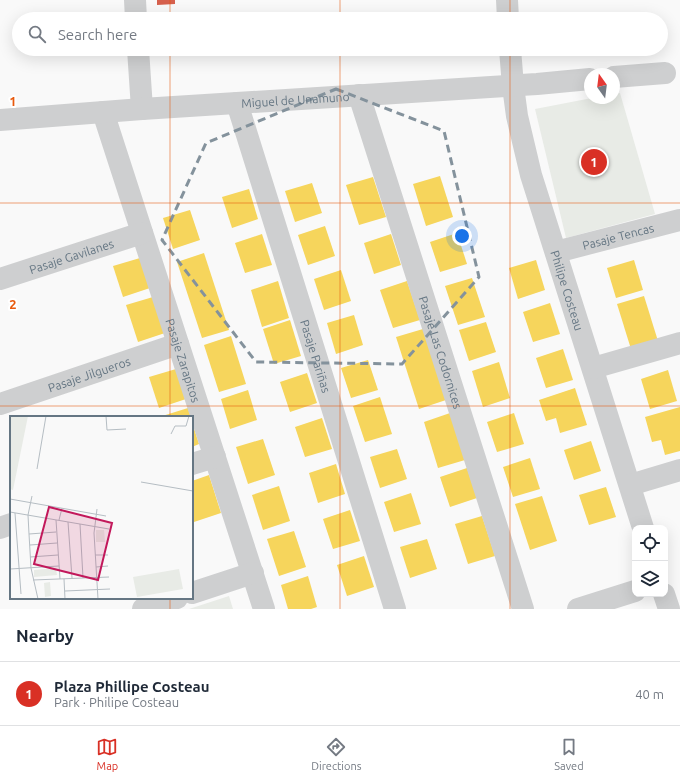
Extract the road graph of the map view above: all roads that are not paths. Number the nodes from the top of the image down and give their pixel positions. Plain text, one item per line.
1 (135, 0) edge
2 (507, 0) edge
3 (136, 12) edge
4 (508, 12) edge
5 (138, 56) edge
6 (511, 56) edge
7 (665, 73) dead end
8 (620, 77) edge
9 (584, 80) edge
10 (513, 86) junction
11 (359, 95) junction
12 (236, 103) junction
13 (142, 109) junction
14 (103, 112) junction
15 (0, 120) edge
16 (680, 220) edge
17 (142, 233) junction
18 (556, 252) junction
19 (0, 278) edge
20 (680, 343) edge
21 (178, 344) junction
22 (593, 368) junction
23 (0, 404) edge
24 (215, 457) junction
25 (193, 464) edge
26 (680, 470) edge
27 (630, 485) junction
28 (10, 524) edge
29 (642, 525) edge
30 (0, 528) edge
31 (253, 573) junction
32 (668, 584) edge
33 (680, 586) edge
34 (632, 592) edge
35 (193, 593) edge
36 (665, 597) edge
37 (174, 599) edge
38 (143, 609) edge
39 (264, 609) edge
40 (395, 609) edge
41 (523, 609) edge
42 (578, 609) edge
43 (669, 609) edge

1 - 3 street
2 - 4 street
5 - 13 street
6 - 10 street, Philipe Costeau
7 - 8 street
9 - 10 street, Miguel de Unamuno
10 - 11 street, Miguel de Unamuno
10 - 18 street, Philipe Costeau
11 - 12 street, Miguel de Unamuno
11 - 41 street, Pasaje Las Codornices
12 - 13 street, Miguel de Unamuno
12 - 40 street, Pasaje Pariñas
13 - 14 street, Miguel de Unamuno
14 - 15 street, Miguel de Unamuno
14 - 17 street, Pasaje Zarapitos
16 - 18 street, Pasaje Tencas
17 - 19 street, Pasaje Gavilanes
17 - 21 street, Pasaje Zarapitos
18 - 22 street, Philipe Costeau
20 - 22 street
21 - 23 street, Pasaje Jilgueros
21 - 24 street, Pasaje Zarapitos
22 - 27 street, Philipe Costeau
24 - 25 street
24 - 31 street, Pasaje Zarapitos
26 - 27 street
27 - 29 street, Philipe Costeau
28 - 30 street
31 - 35 street
31 - 39 street, Pasaje Zarapitos
32 - 33 street
34 - 42 street
36 - 43 street
37 - 38 street

